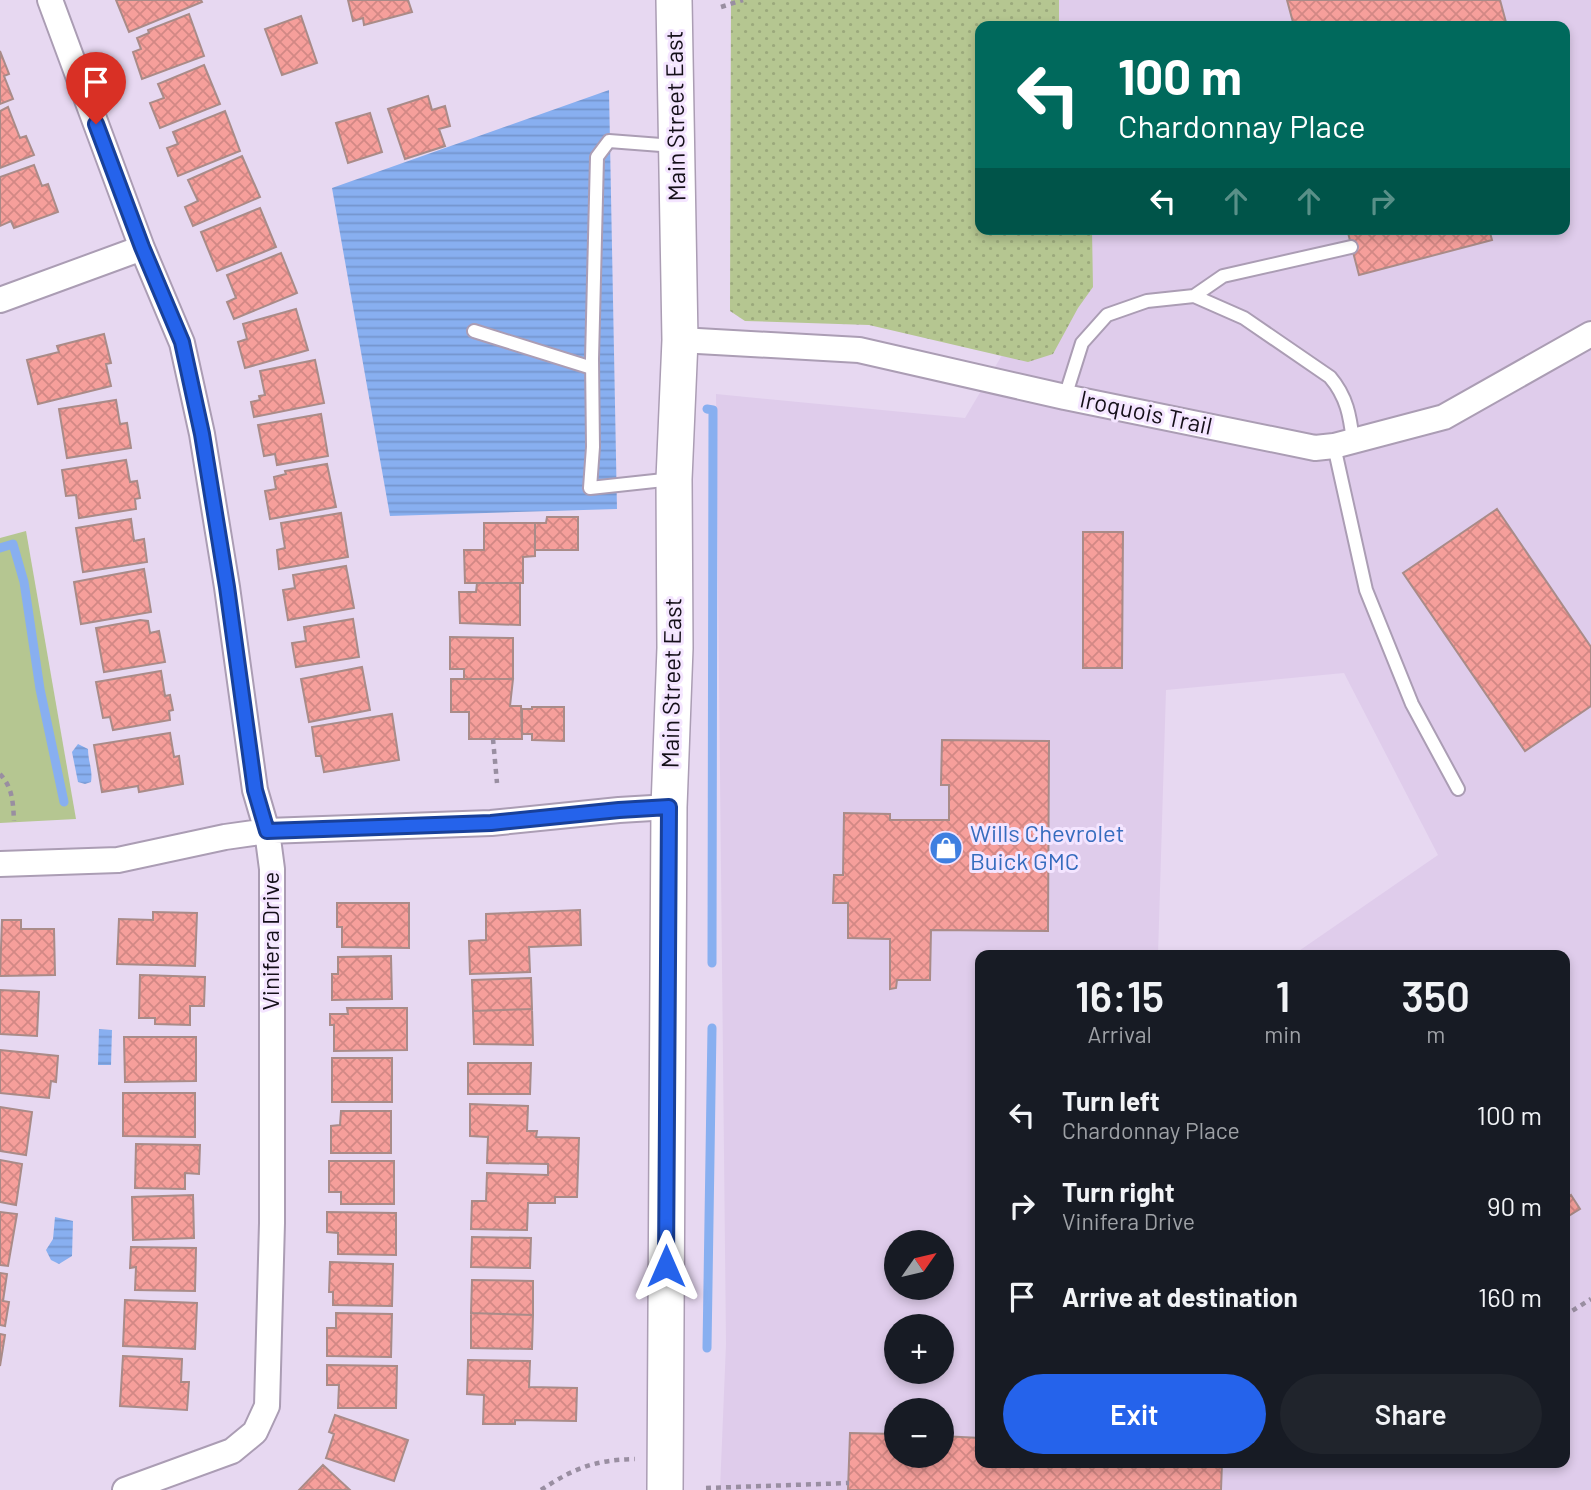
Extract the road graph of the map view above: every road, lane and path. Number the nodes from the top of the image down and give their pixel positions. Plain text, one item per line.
1 (50, 0) edge
2 (674, 0) edge
3 (743, 0) edge
4 (721, 8) dead end
5 (678, 147) junction
6 (142, 247) junction
7 (1351, 247) dead end
8 (1194, 296) junction
9 (0, 300) edge
10 (474, 331) dead end
11 (1591, 334) edge
12 (680, 340) junction
13 (592, 368) junction
14 (1065, 397) junction
15 (1344, 443) junction
16 (674, 479) junction
17 (494, 739) dead end
18 (0, 774) edge
19 (497, 783) dead end
20 (1458, 789) dead end
21 (669, 807) junction
22 (13, 821) dead end
23 (267, 831) junction
24 (0, 864) edge
25 (1591, 1299) edge
26 (1570, 1312) edge
27 (666, 1475) edge
28 (849, 1483) dead end
29 (706, 1488) dead end
30 (125, 1490) edge
31 (541, 1490) edge

1 - 6 street, Vinifera Drive
2 - 5 main road, Main Street East
3 - 4 path
5 - 12 main road, Main Street East
5 - 13 lane
6 - 9 street
6 - 23 street, Vinifera Drive
7 - 8 lane
8 - 14 lane
8 - 15 lane
10 - 13 lane
11 - 15 street, Iroquois Trail
12 - 14 street, Iroquois Trail
12 - 16 main road, Main Street East
13 - 16 lane
14 - 15 street, Iroquois Trail
15 - 20 lane
16 - 21 main road, Main Street East
17 - 19 path
18 - 22 path
21 - 23 street
21 - 27 main road, Main Street East
23 - 24 street
23 - 30 street, Vinifera Drive
25 - 26 path
27 - 31 path
28 - 29 path

